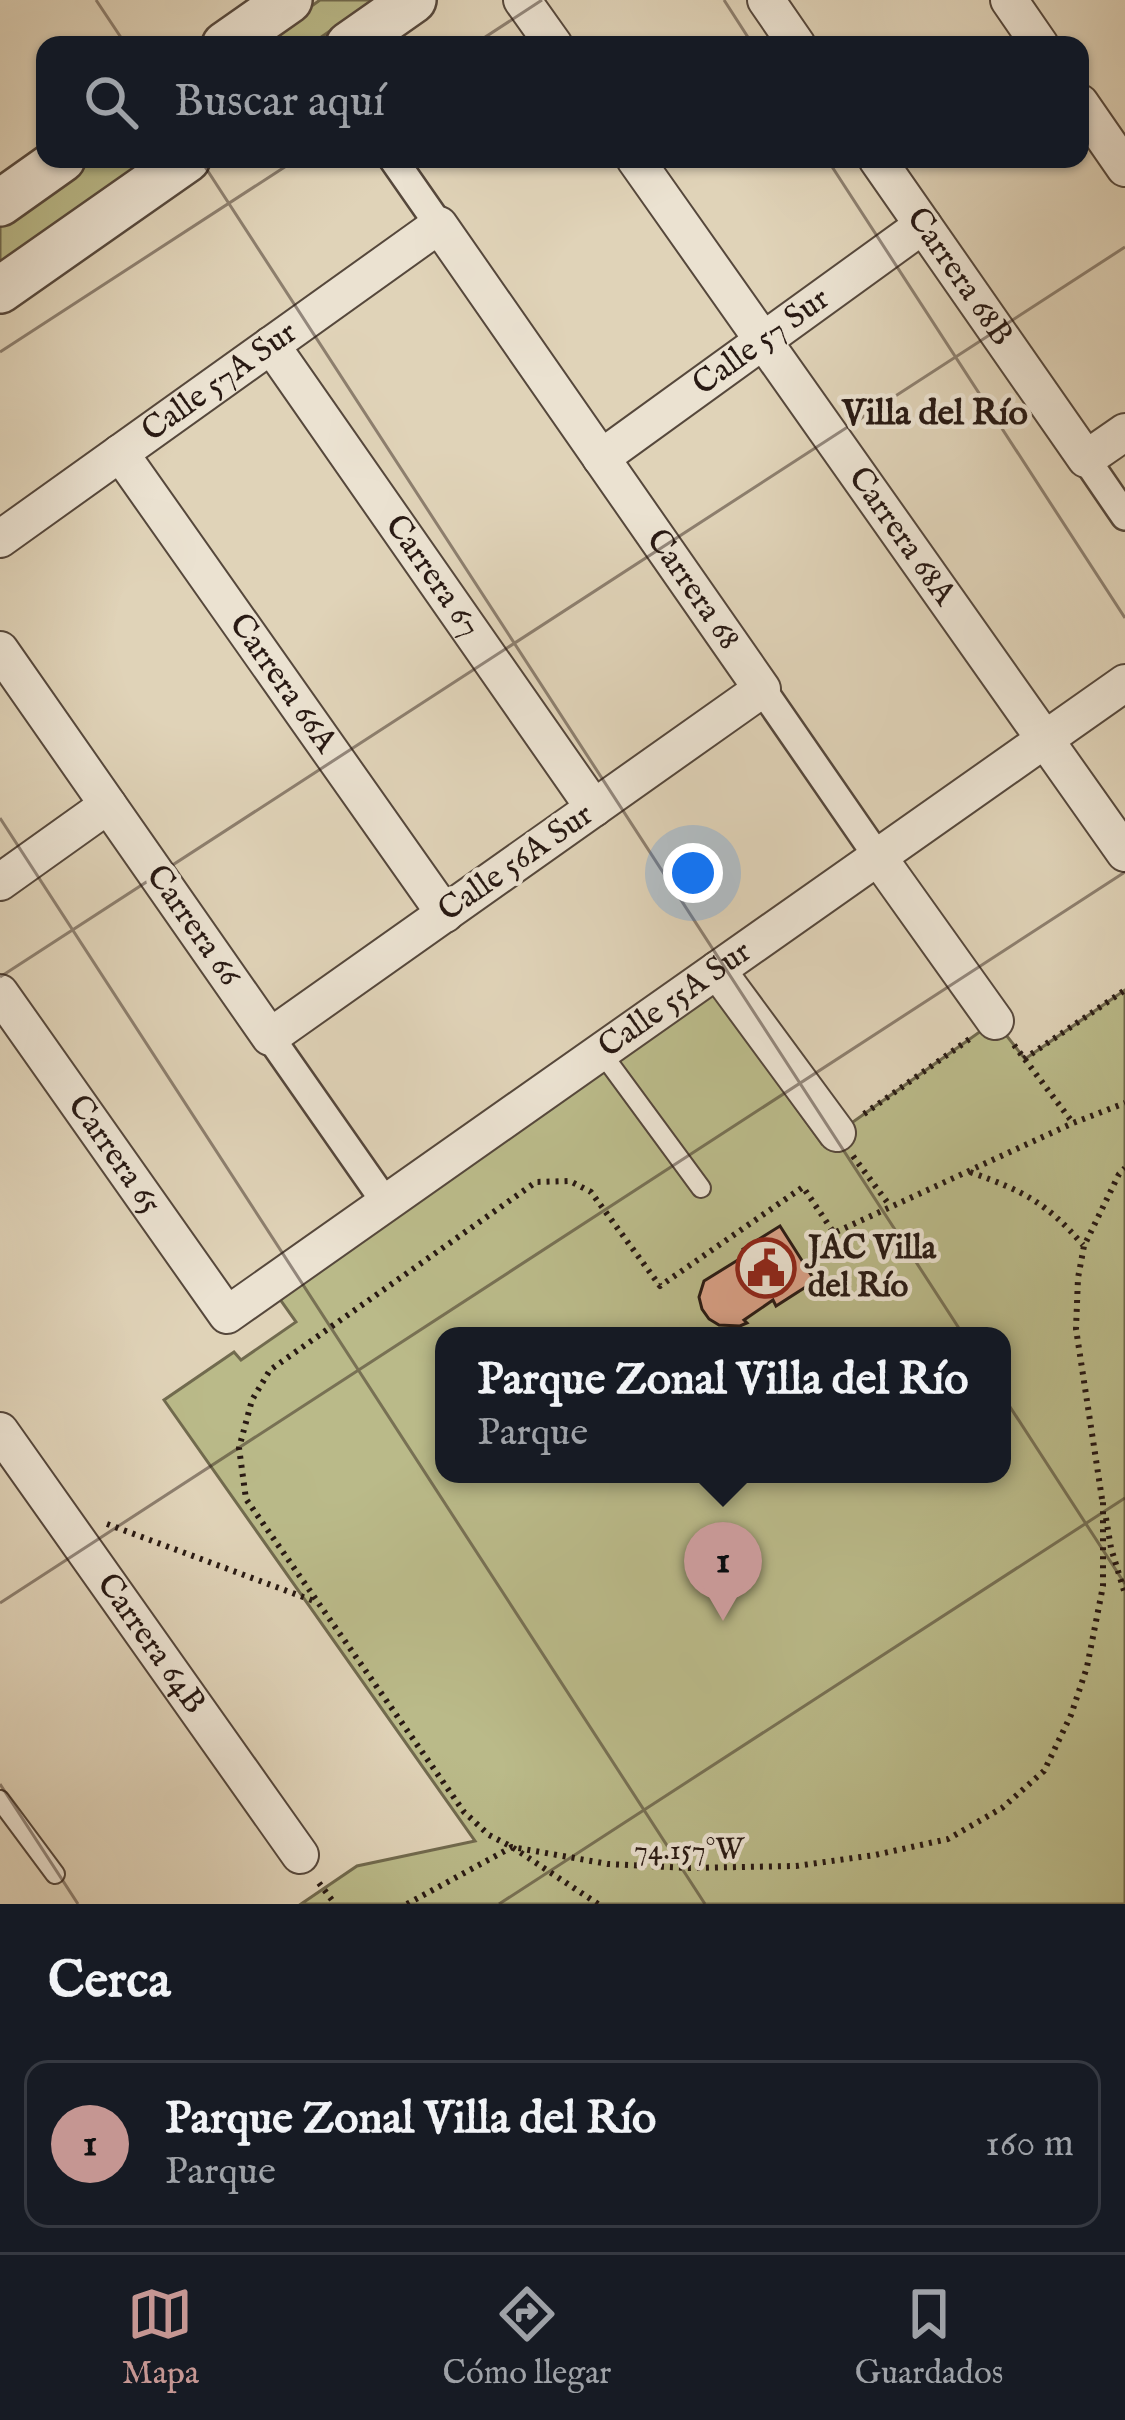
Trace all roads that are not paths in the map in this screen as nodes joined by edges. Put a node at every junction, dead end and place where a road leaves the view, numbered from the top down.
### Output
1 (413, 0) edge
2 (522, 0) edge
3 (766, 0) edge
4 (1009, 0) edge
5 (287, 1) edge
6 (238, 36) edge
7 (362, 36) edge
8 (548, 36) edge
9 (791, 36) edge
10 (1034, 36) edge
11 (1089, 116) edge
12 (1125, 167) edge
13 (49, 168) edge
14 (174, 168) edge
15 (399, 168) edge
16 (641, 168) edge
17 (883, 168) edge
18 (0, 202) edge
19 (439, 225) junction
20 (923, 225) junction
21 (0, 290) edge
22 (763, 340) junction
23 (271, 345) junction
24 (1125, 432) edge
25 (120, 453) junction
26 (601, 458) junction
27 (1086, 459) junction
28 (1125, 516) edge
29 (0, 539) edge
30 (0, 650) edge
31 (1125, 682) edge
32 (762, 689) junction
33 (1045, 740) junction
34 (108, 805) junction
35 (594, 808) junction
36 (1125, 853) edge
37 (878, 857) junction
38 (0, 882) edge
39 (445, 914) junction
40 (717, 970) junction
41 (0, 993) edge
42 (995, 1021) road end
43 (270, 1037) junction
44 (601, 1052) junction
45 (837, 1133) road end
46 (701, 1188) dead end
47 (386, 1203) junction
48 (227, 1315) joint
49 (0, 1431) edge
50 (0, 1800) edge
51 (300, 1856) dead end
52 (55, 1874) dead end

1 - 7 street
2 - 8 street
3 - 9 street
4 - 10 street
5 - 6 street
11 - 12 street
13 - 18 street
14 - 21 street
15 - 19 street, Carrera 68
16 - 22 street, Carrera 68A
17 - 20 street, Carrera 68B
19 - 23 street, Calle 57A Sur
19 - 26 street, Carrera 68
20 - 22 street, Calle 57 Sur
20 - 27 street, Carrera 68B
22 - 26 street, Calle 57 Sur
22 - 33 street, Carrera 68A
23 - 25 street, Calle 57A Sur
23 - 35 street, Carrera 67
24 - 27 street
25 - 29 street, Calle 57A Sur
25 - 39 street, Carrera 66A
26 - 32 street, Carrera 68
27 - 28 street, Carrera 68B
30 - 34 street, Carrera 66
31 - 33 street, Calle 55A Sur
32 - 35 street, Calle 56A Sur
32 - 37 street, Carrera 68
33 - 36 street, Carrera 68A
33 - 37 street, Calle 55A Sur
34 - 38 street
34 - 43 street, Carrera 66
35 - 39 street, Calle 56A Sur
37 - 40 street, Calle 55A Sur
37 - 42 street, Carrera 68
39 - 43 street, Calle 56A Sur
40 - 44 street, Calle 55A Sur
40 - 45 street
41 - 48 street, Carrera 65
43 - 47 street, Carrera 66
44 - 46 lane
44 - 47 street, Calle 55A Sur
47 - 48 street, Calle 55A Sur
49 - 51 street, Carrera 64B
50 - 52 lane

